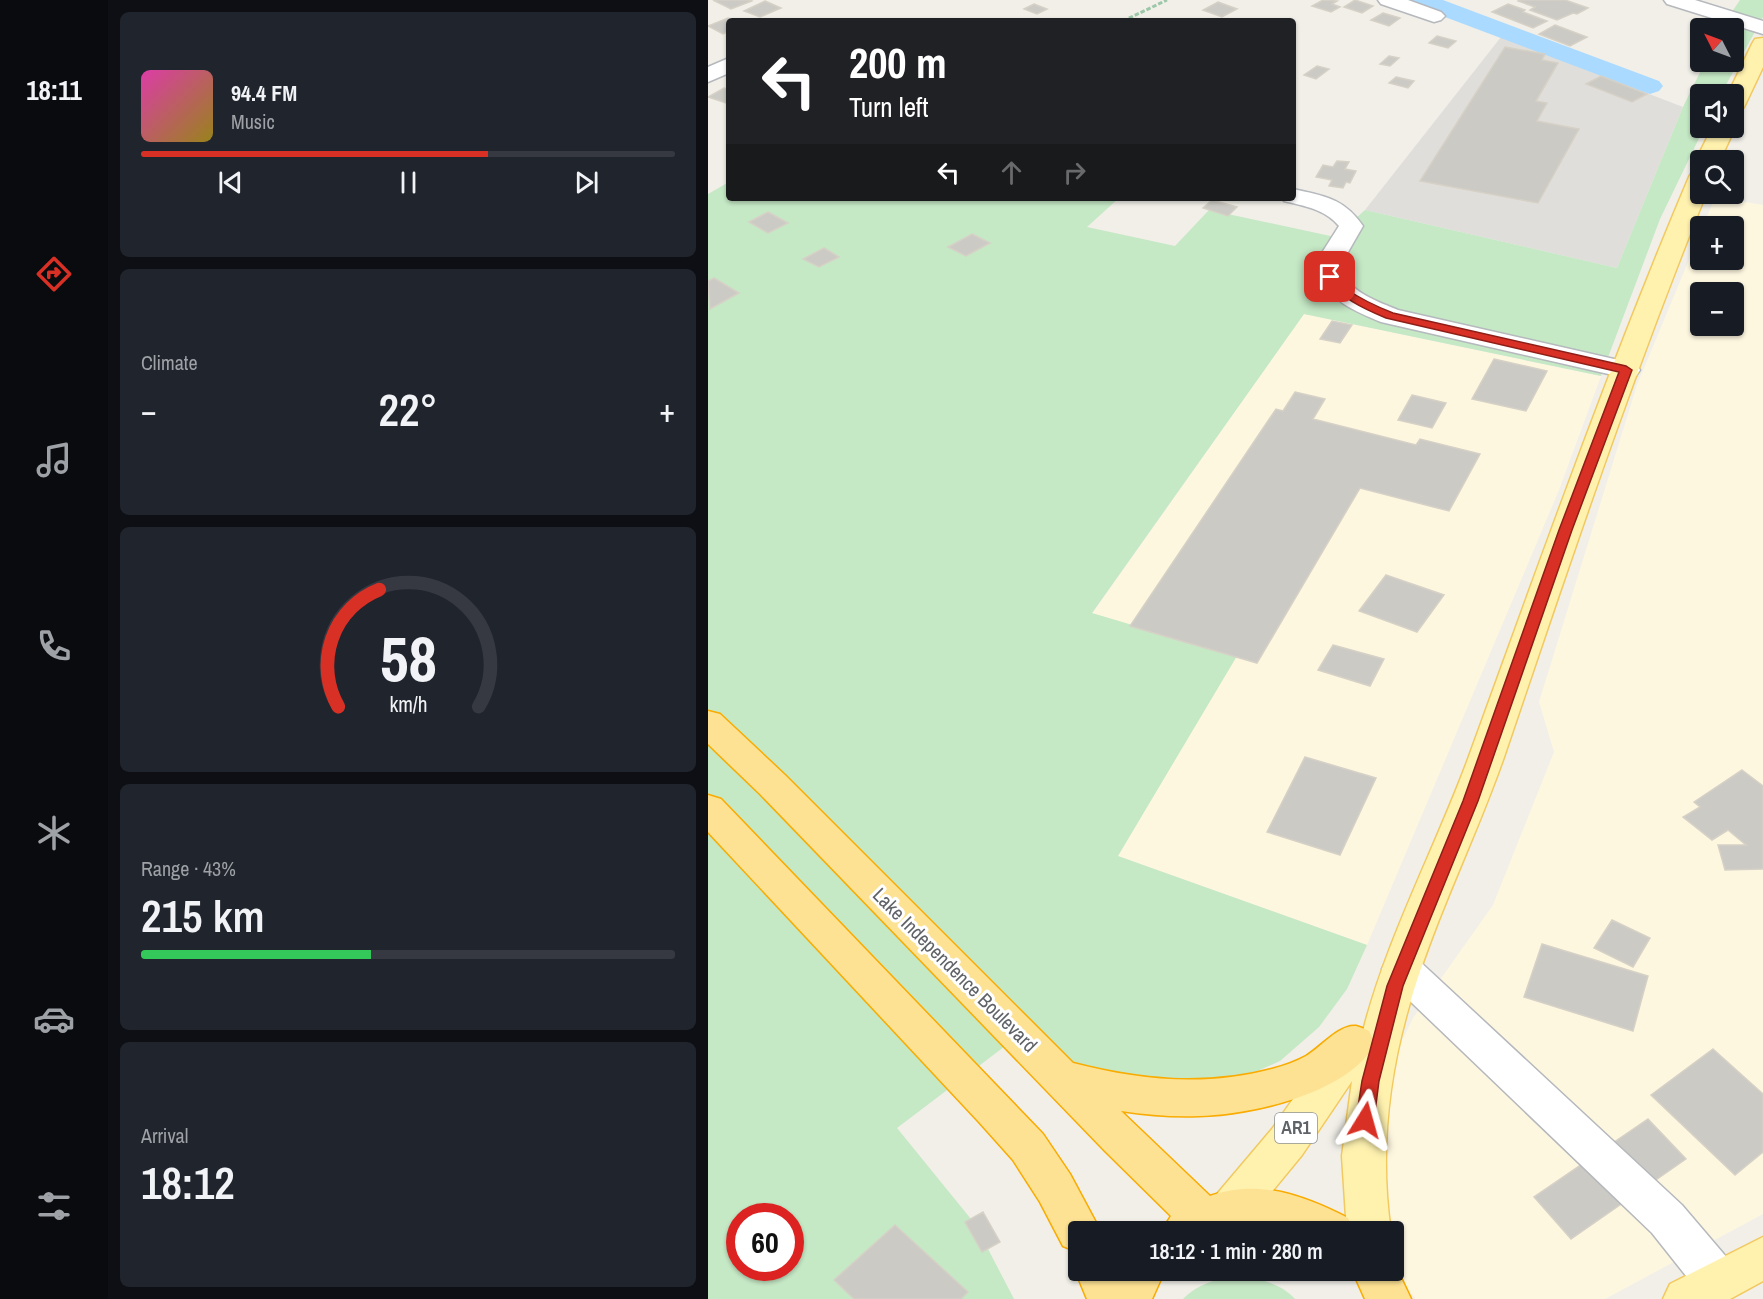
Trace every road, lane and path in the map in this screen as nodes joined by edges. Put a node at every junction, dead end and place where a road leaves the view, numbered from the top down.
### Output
1 (1167, 0) edge
2 (1388, 0) edge
3 (1674, 0) edge
4 (1434, 16) dead end
5 (1129, 18) edge
6 (1763, 28) edge
7 (1763, 44) edge
8 (726, 66) edge
9 (708, 75) edge
10 (1744, 84) edge
11 (1296, 197) edge
12 (1690, 203) edge
13 (1626, 370) junction
14 (708, 723) edge
15 (708, 809) edge
16 (1398, 977) junction
17 (1354, 1043) junction
18 (1062, 1078) junction
19 (1206, 1219) edge
20 (1073, 1221) edge
21 (1313, 1221) edge
22 (1367, 1221) edge
23 (1763, 1258) edge
24 (1101, 1281) edge
25 (1136, 1281) edge
26 (1702, 1290) edge
27 (1110, 1299) edge
28 (1129, 1299) edge

1 - 5 path
2 - 4 street
3 - 6 street
7 - 10 main road
8 - 9 street
11 - 13 street
12 - 13 main road
13 - 16 main road
14 - 18 highway, Lake Independence Boulevard
15 - 20 highway
16 - 17 main road
16 - 22 main road
16 - 26 street
17 - 18 highway
17 - 19 main road, AR1
18 - 19 highway, Lake Independence Boulevard
19 - 21 highway
23 - 26 main road
24 - 27 highway
25 - 28 highway

